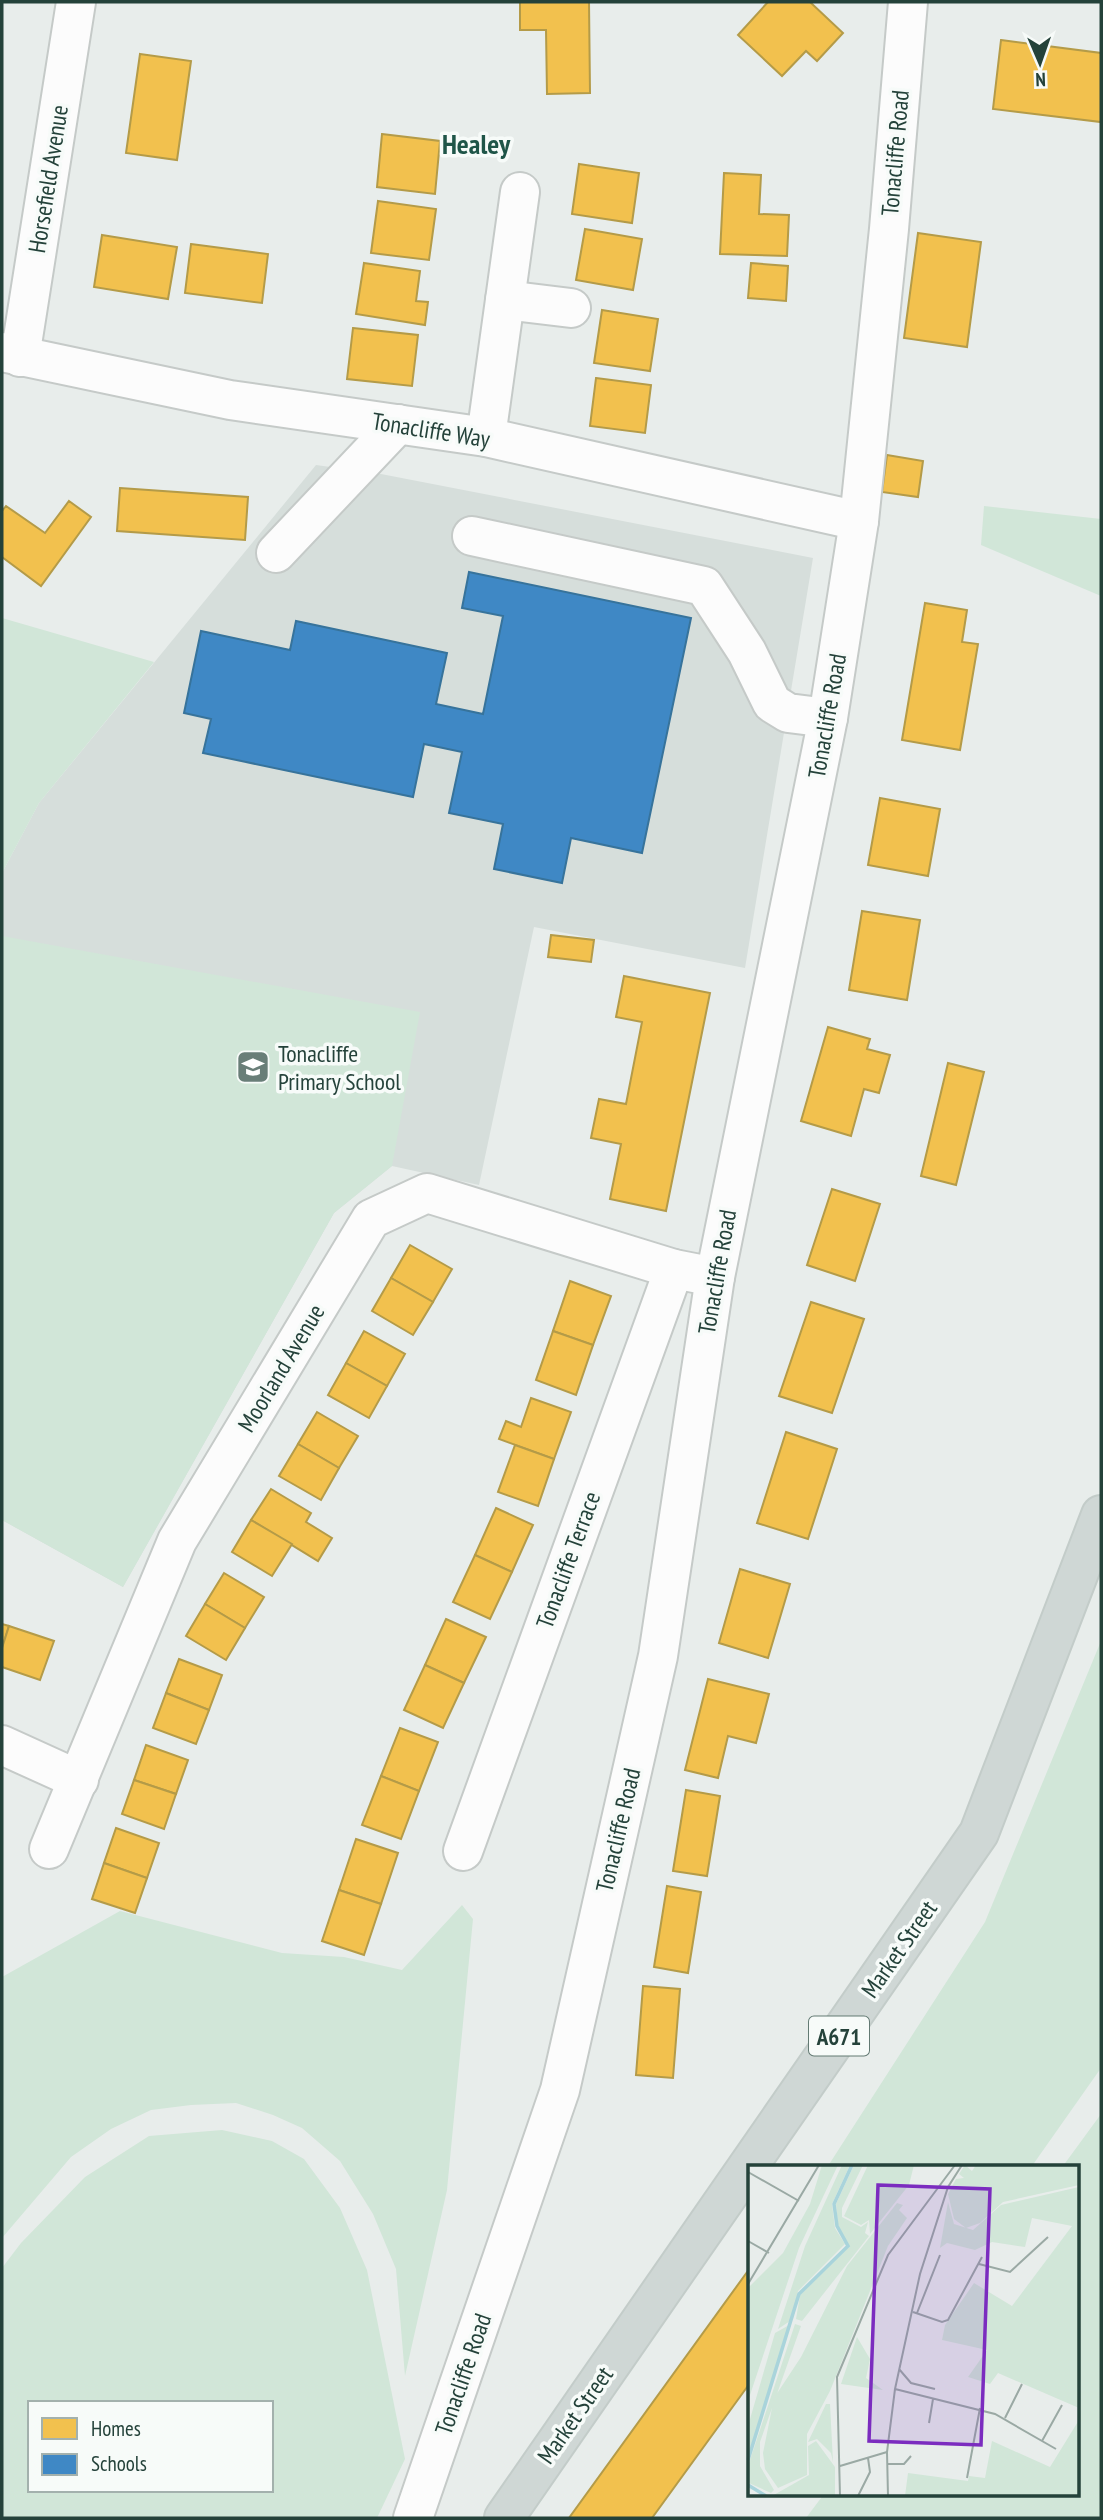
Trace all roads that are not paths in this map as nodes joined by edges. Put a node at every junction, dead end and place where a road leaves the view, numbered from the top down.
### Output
1 (76, 2) edge
2 (908, 2) edge
3 (520, 192) dead end
4 (505, 300) junction
5 (570, 308) dead end
6 (11, 354) edge
7 (398, 425) junction
8 (486, 437) junction
9 (859, 522) junction
10 (472, 536) dead end
11 (276, 553) dead end
12 (828, 718) junction
13 (674, 1269) junction
14 (715, 1278) junction
15 (1101, 1515) edge
16 (2, 1745) edge
17 (79, 1780) junction
18 (49, 1849) dead end
19 (463, 1851) dead end
20 (749, 2165) edge
21 (748, 2166) edge
22 (413, 2518) edge
23 (504, 2518) edge

1 - 6 street, Horsefield Avenue
2 - 9 street, Tonacliffe Road
3 - 4 street
4 - 5 street
4 - 8 street
6 - 7 street, Tonacliffe Way
7 - 8 street, Tonacliffe Way
7 - 11 street
8 - 9 street, Tonacliffe Way
9 - 12 street, Tonacliffe Road
10 - 12 street
12 - 14 street, Tonacliffe Road
13 - 14 street, Moorland Avenue
13 - 17 street, Moorland Avenue
13 - 19 street, Tonacliffe Terrace
14 - 22 street, Tonacliffe Road
15 - 20 main road, Market Street / A671
16 - 17 street
17 - 18 street, Moorland Avenue
21 - 23 main road, Market Street / A671

